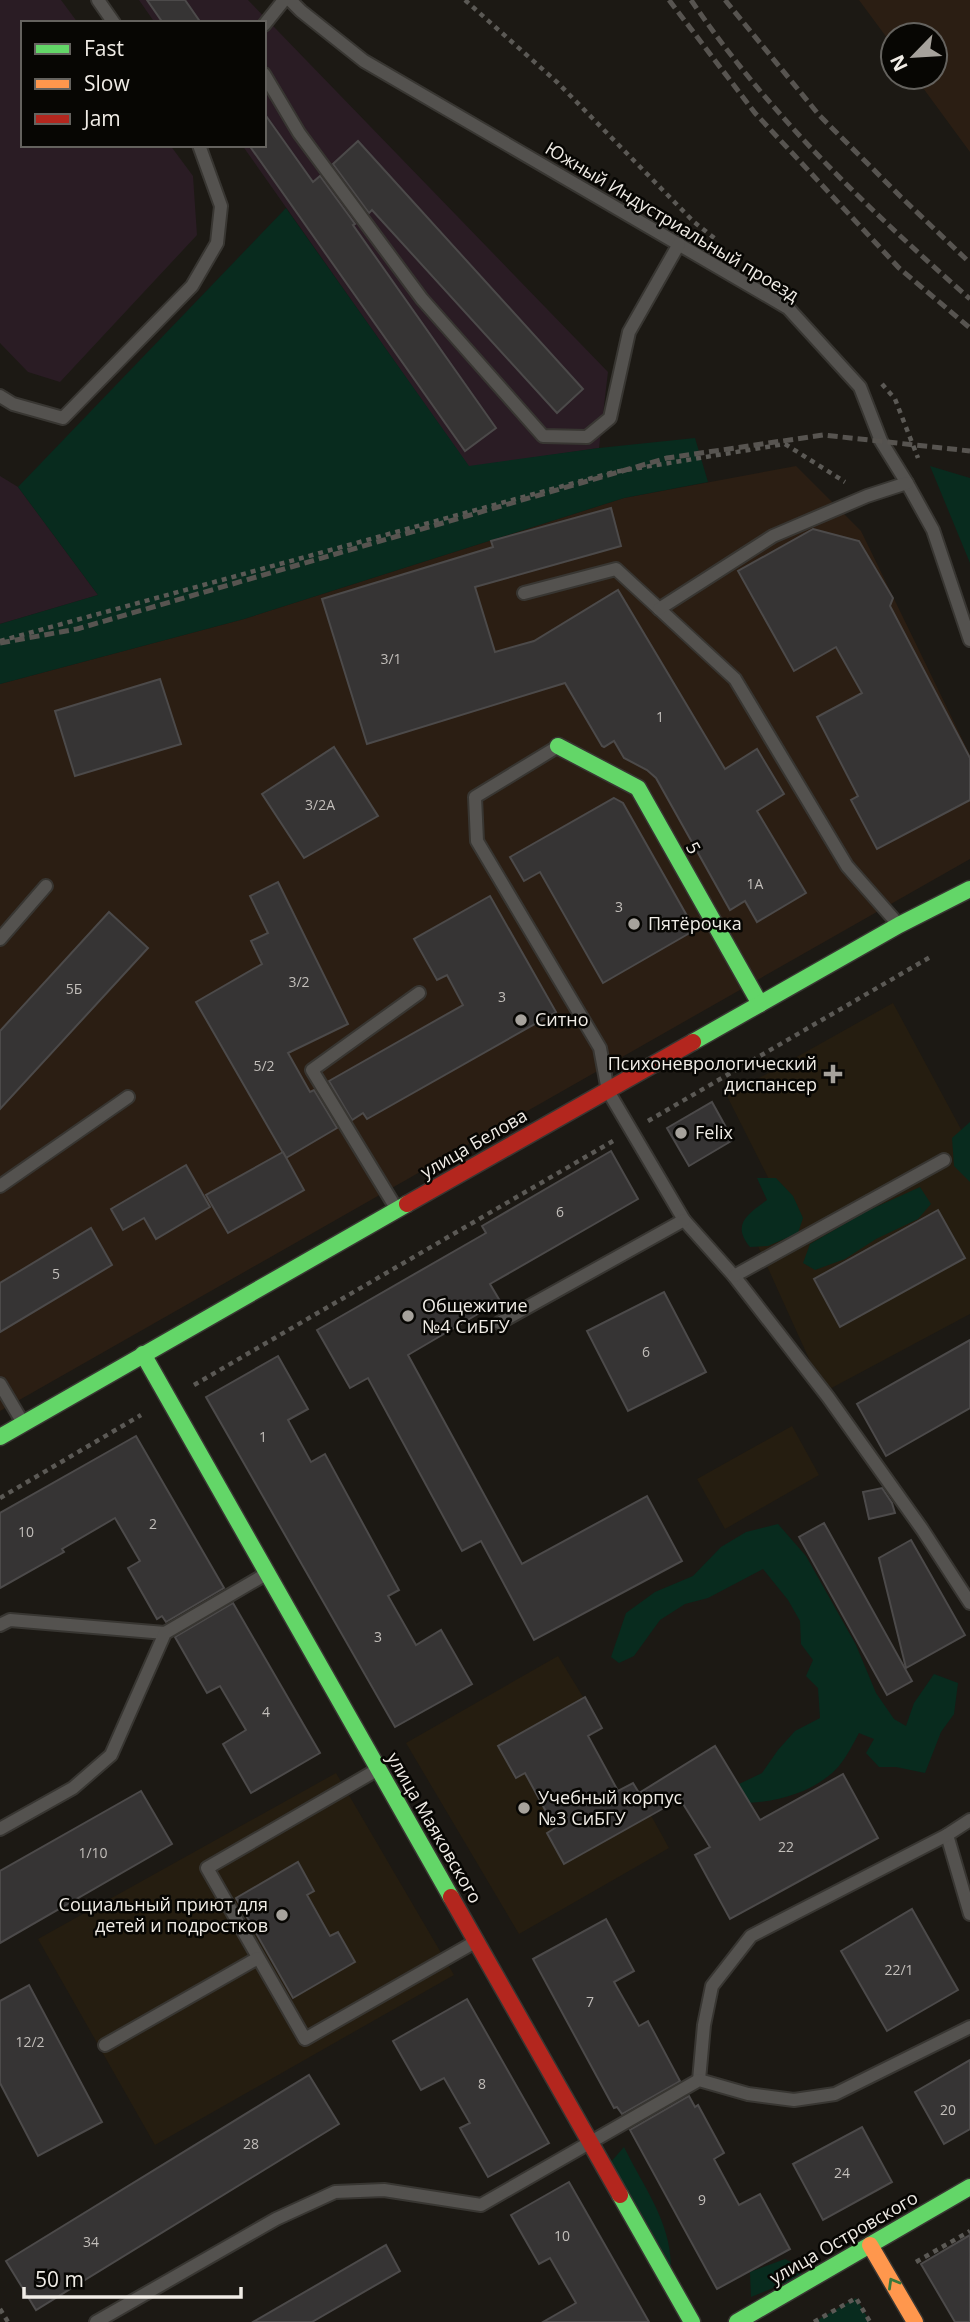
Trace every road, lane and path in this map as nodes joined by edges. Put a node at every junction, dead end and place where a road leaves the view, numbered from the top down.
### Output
1 (98, 0) edge
2 (284, 0) edge
3 (290, 0) edge
4 (113, 21) edge
5 (266, 22) edge
6 (266, 77) edge
7 (200, 147) edge
8 (679, 244) junction
9 (0, 396) edge
10 (907, 483) junction
11 (867, 496) junction
12 (524, 593) dead end
13 (659, 609) junction
14 (970, 640) edge
15 (0, 641) edge
16 (558, 746) joint
17 (46, 886) dead end
18 (970, 889) edge
19 (900, 925) junction
20 (0, 939) edge
21 (932, 956) dead end
22 (419, 993) dead end
23 (760, 1004) junction
24 (608, 1091) junction
25 (128, 1097) dead end
26 (632, 1131) junction
27 (944, 1160) dead end
28 (0, 1186) edge
29 (397, 1210) junction
30 (684, 1220) junction
31 (734, 1276) junction
32 (499, 1322) dead end
33 (143, 1354) junction
34 (0, 1384) edge
35 (169, 1399) junction
36 (23, 1424) junction
37 (0, 1437) edge
38 (0, 1498) edge
39 (267, 1573) junction
40 (970, 1602) edge
41 (0, 1625) edge
42 (165, 1633) junction
43 (379, 1769) junction
44 (970, 1819) edge
45 (0, 1829) edge
46 (947, 1835) junction
47 (970, 1914) edge
48 (476, 1941) junction
49 (258, 1958) junction
50 (970, 2027) edge
51 (105, 2045) dead end
52 (699, 2080) junction
53 (590, 2142) junction
54 (970, 2187) edge
55 (870, 2245) junction
56 (0, 2309) edge
57 (8, 2322) edge
58 (96, 2322) edge
59 (692, 2322) edge
60 (737, 2322) edge
61 (814, 2322) edge
62 (870, 2322) edge
63 (915, 2322) edge

1 - 4 lane
2 - 5 lane
3 - 8 lane, Южный Индустриальный проезд
6 - 8 lane
7 - 9 lane
8 - 10 lane, Южный Индустриальный проезд
10 - 11 lane
10 - 14 lane, Южный Индустриальный проезд
11 - 13 lane
11 - 15 path
12 - 13 lane
13 - 19 lane
16 - 23 street, 5
16 - 24 lane
17 - 20 lane
18 - 19 street, улица Белова
19 - 23 street, улица Белова
21 - 26 path
22 - 29 lane
23 - 24 street, улица Белова
24 - 26 lane
24 - 29 street, улица Белова
25 - 28 lane
26 - 30 lane
26 - 35 path
27 - 31 lane
29 - 33 street, улица Белова
30 - 31 lane
30 - 32 lane
31 - 40 lane
33 - 35 street, улица Маяковского
33 - 36 street, улица Белова
34 - 36 lane
35 - 38 path
35 - 39 street, улица Маяковского
36 - 37 street, улица Белова
39 - 42 lane
39 - 43 street, улица Маяковского
41 - 42 lane
42 - 45 lane
43 - 48 street, улица Маяковского
43 - 49 lane
44 - 46 lane
46 - 47 lane
46 - 52 lane
48 - 49 lane
48 - 53 street, улица Маяковского
49 - 51 lane
50 - 52 lane
52 - 53 lane
53 - 58 lane
53 - 59 street, улица Маяковского
54 - 55 street, улица Островского
55 - 60 street, улица Островского
63 -> 55 street
56 - 57 path
61 - 62 path

